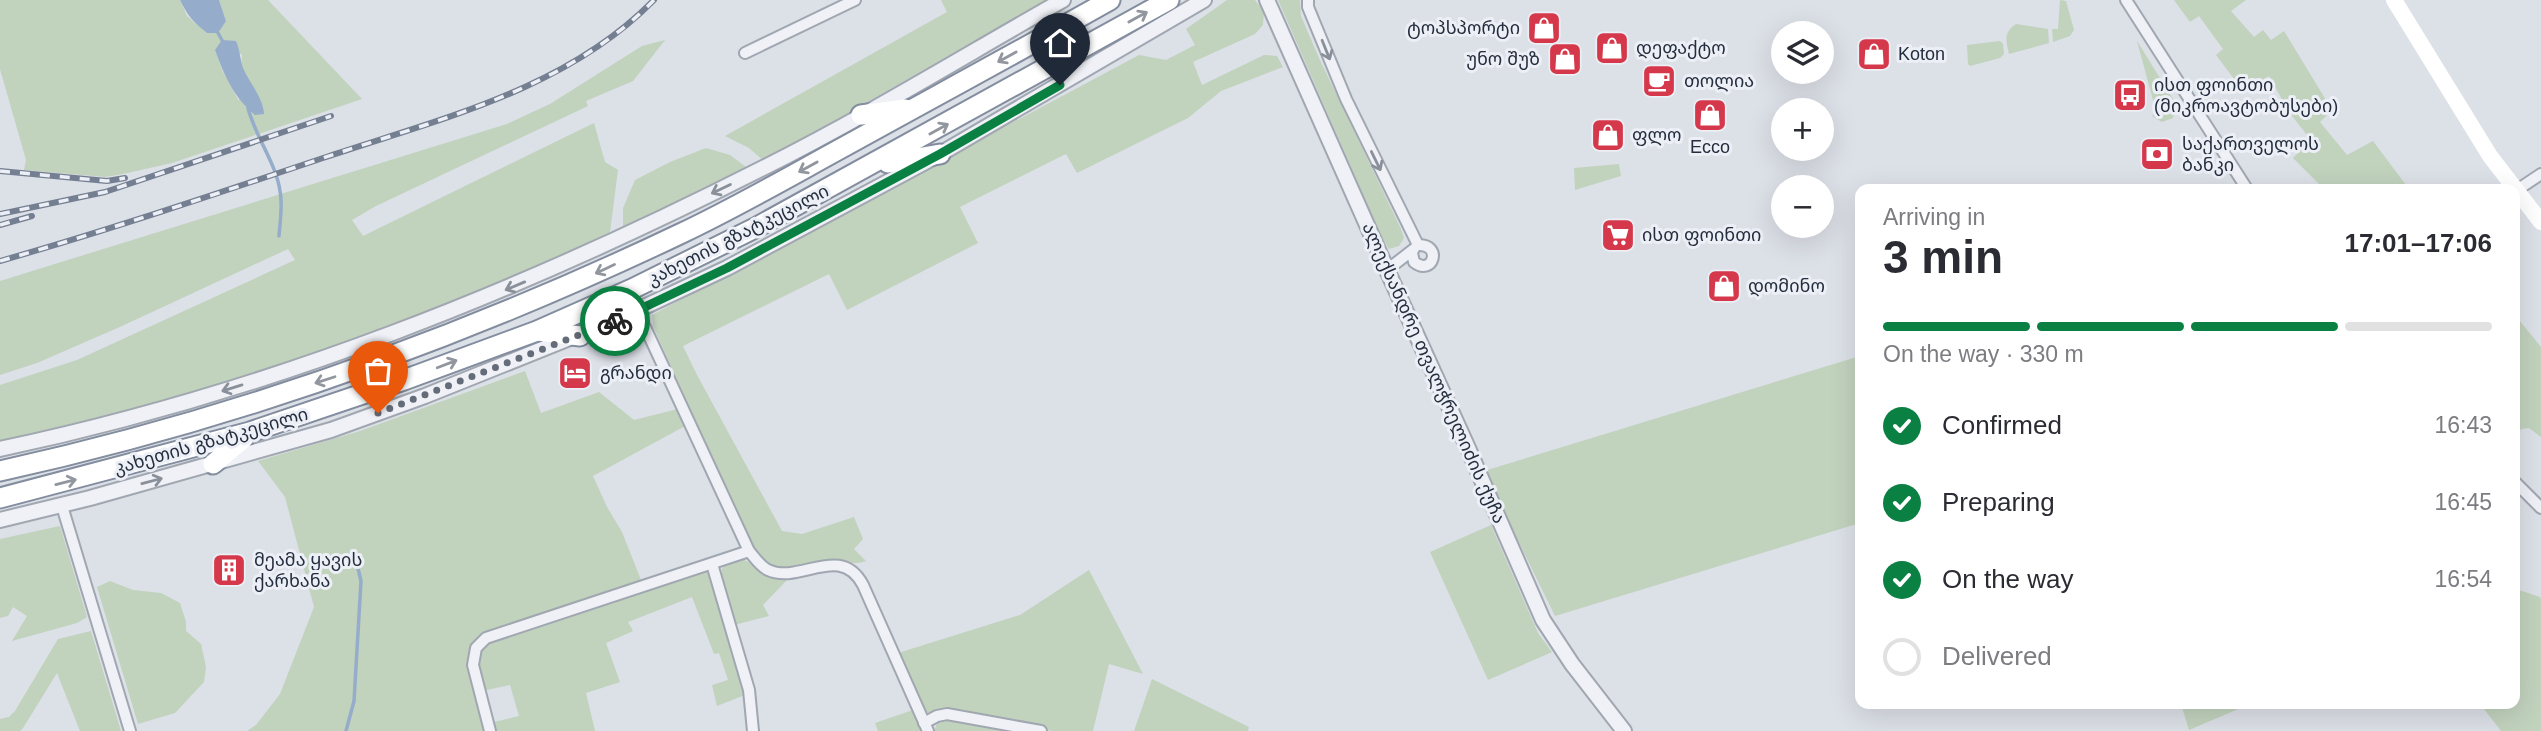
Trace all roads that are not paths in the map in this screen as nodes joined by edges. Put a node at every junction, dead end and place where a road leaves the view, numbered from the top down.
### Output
1 (855, 0) edge
2 (1063, 0) edge
3 (1110, 0) edge
4 (1169, 0) edge
5 (1204, 0) edge
6 (1308, 0) edge
7 (2126, 0) edge
8 (2394, 0) edge
9 (1267, 1) edge
10 (745, 53) dead end
11 (917, 107) junction
12 (861, 115) junction
13 (940, 154) junction
14 (873, 165) junction
15 (2541, 174) edge
16 (2244, 184) edge
17 (2512, 184) edge
18 (2520, 188) edge
19 (2520, 194) edge
20 (2541, 222) edge
21 (1415, 249) junction
22 (1417, 265) junction
23 (1387, 270) junction
24 (648, 306) junction
25 (627, 315) junction
26 (645, 327) junction
27 (537, 331) junction
28 (580, 335) junction
29 (250, 432) junction
30 (0, 449) edge
31 (213, 464) junction
32 (0, 471) edge
33 (2520, 487) edge
34 (0, 498) edge
35 (62, 506) junction
36 (2541, 508) edge
37 (0, 520) edge
38 (749, 551) junction
39 (712, 564) junction
40 (926, 727) edge
41 (130, 731) edge
42 (490, 731) edge
43 (753, 731) edge
44 (1041, 731) edge
45 (1623, 731) edge

1 - 10 street
2 - 12 street
3 -> 11 highway, კახეთის გზატკეცილი
14 -> 4 highway, კახეთის გზატკეცილი
5 - 13 street, კახეთის გზატკეცილი
6 -> 21 street
7 - 16 street
8 - 17 main road
9 - 23 street, ალექსანდრე თვალჭრელიძის ქუჩა
11 - 12 highway
11 -> 32 highway, კახეთის გზატკეცილი
12 -> 30 street
13 - 14 highway
13 - 24 street, კახეთის გზატკეცილი
14 - 27 highway, კახეთის გზატკეცილი
15 - 18 street
19 - 20 main road
21 - 22 street
21 - 22 street
21 - 23 street
22 - 23 street
23 - 45 street, ალექსანდრე თვალჭრელიძის ქუჩა
24 - 25 street, კახეთის გზატკეცილი
24 - 26 street
25 - 26 street
25 - 28 street, კახეთის გზატკეცილი
26 - 38 street
27 - 28 highway
29 -> 27 highway, კახეთის გზატკეცილი
28 - 31 street, კახეთის გზატკეცილი
29 - 31 highway
34 -> 29 highway, კახეთის გზატკეცილი
35 -> 31 street, კახეთის გზატკეცილი
33 - 36 street
35 - 37 street, კახეთის გზატკეცილი
35 - 41 street
38 - 39 street
38 - 40 street
39 - 42 street
39 - 43 street
40 - 44 street

